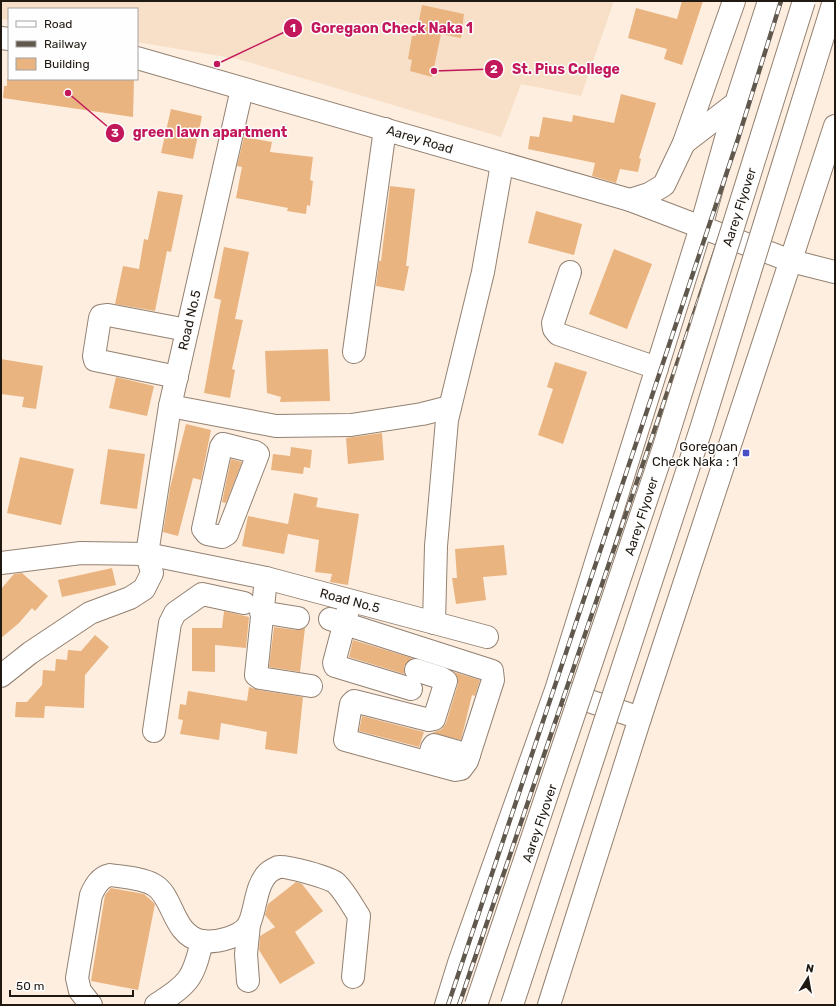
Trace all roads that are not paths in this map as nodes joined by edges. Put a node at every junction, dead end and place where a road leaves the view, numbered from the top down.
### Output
1 (734, 1) edge
2 (769, 1) edge
3 (804, 1) edge
4 (834, 1) edge
5 (138, 58) edge
6 (242, 89) junction
7 (736, 103) junction
8 (835, 126) edge
9 (385, 128) junction
10 (684, 143) junction
11 (502, 164) junction
12 (630, 200) junction
13 (701, 227) junction
14 (791, 261) junction
15 (570, 272) dead end
16 (835, 272) edge
17 (181, 329) junction
18 (354, 352) dead end
19 (657, 368) junction
20 (171, 376) junction
21 (170, 406) junction
22 (450, 407) junction
23 (234, 419) junction
24 (228, 445) junction
25 (207, 534) junction
26 (147, 554) junction
27 (1, 563) edge
28 (204, 566) junction
29 (266, 578) junction
30 (202, 594) junction
31 (351, 599) junction
32 (253, 607) junction
33 (298, 618) dead end
34 (337, 621) junction
35 (432, 622) junction
36 (487, 636) dead end
37 (422, 648) junction
38 (1, 676) edge
39 (414, 680) junction
40 (311, 686) dead end
41 (556, 690) junction
42 (405, 713) junction
43 (640, 718) junction
44 (154, 731) dead end
45 (249, 924) junction
46 (202, 941) junction
47 (354, 977) dead end
48 (248, 981) dead end
49 (91, 1005) edge
50 (156, 1005) edge
51 (446, 1005) edge
52 (476, 1005) edge
53 (512, 1005) edge
54 (549, 1005) edge

1 - 10 main road
2 - 7 main road
3 - 52 main road, Aarey Flyover, bridge
4 - 53 main road, bridge
5 - 6 main road, Aarey Road
6 - 9 main road, Aarey Road
6 - 17 main road, Road No.5
7 - 10 main road
7 - 13 main road
8 - 14 main road
9 - 11 main road, Aarey Road
9 - 18 main road
10 - 12 main road
11 - 12 main road, Aarey Road
11 - 22 main road
12 - 13 main road, Aarey Road
13 - 14 main road, Aarey Road
13 - 19 main road
14 - 16 main road, Aarey Road
14 - 43 main road
15 - 19 main road
17 - 20 main road, Road No.5
17 - 20 main road
19 - 41 main road
20 - 21 main road, Road No.5
21 - 23 main road
21 - 26 main road, Road No.5
22 - 23 main road
22 - 35 main road
23 - 24 main road
24 - 25 main road
24 - 25 main road
25 - 28 main road
26 - 27 main road, Road No.5
26 - 28 main road, Road No.5
26 - 38 main road, Road No.5
28 - 29 main road, Road No.5
28 - 30 main road
29 - 31 main road, Road No.5
29 - 32 main road
30 - 32 main road
30 - 44 main road
31 - 34 main road
31 - 35 main road, Road No.5
32 - 33 main road
32 - 40 main road
34 - 37 main road
34 - 39 main road
35 - 36 main road, Road No.5
35 - 37 main road
37 - 39 main road
37 - 42 main road
39 - 42 main road
39 - 42 main road
41 - 43 main road
41 - 51 main road
43 - 54 main road
45 - 46 main road
45 - 47 main road
45 - 48 main road
46 - 49 main road
46 - 50 main road

